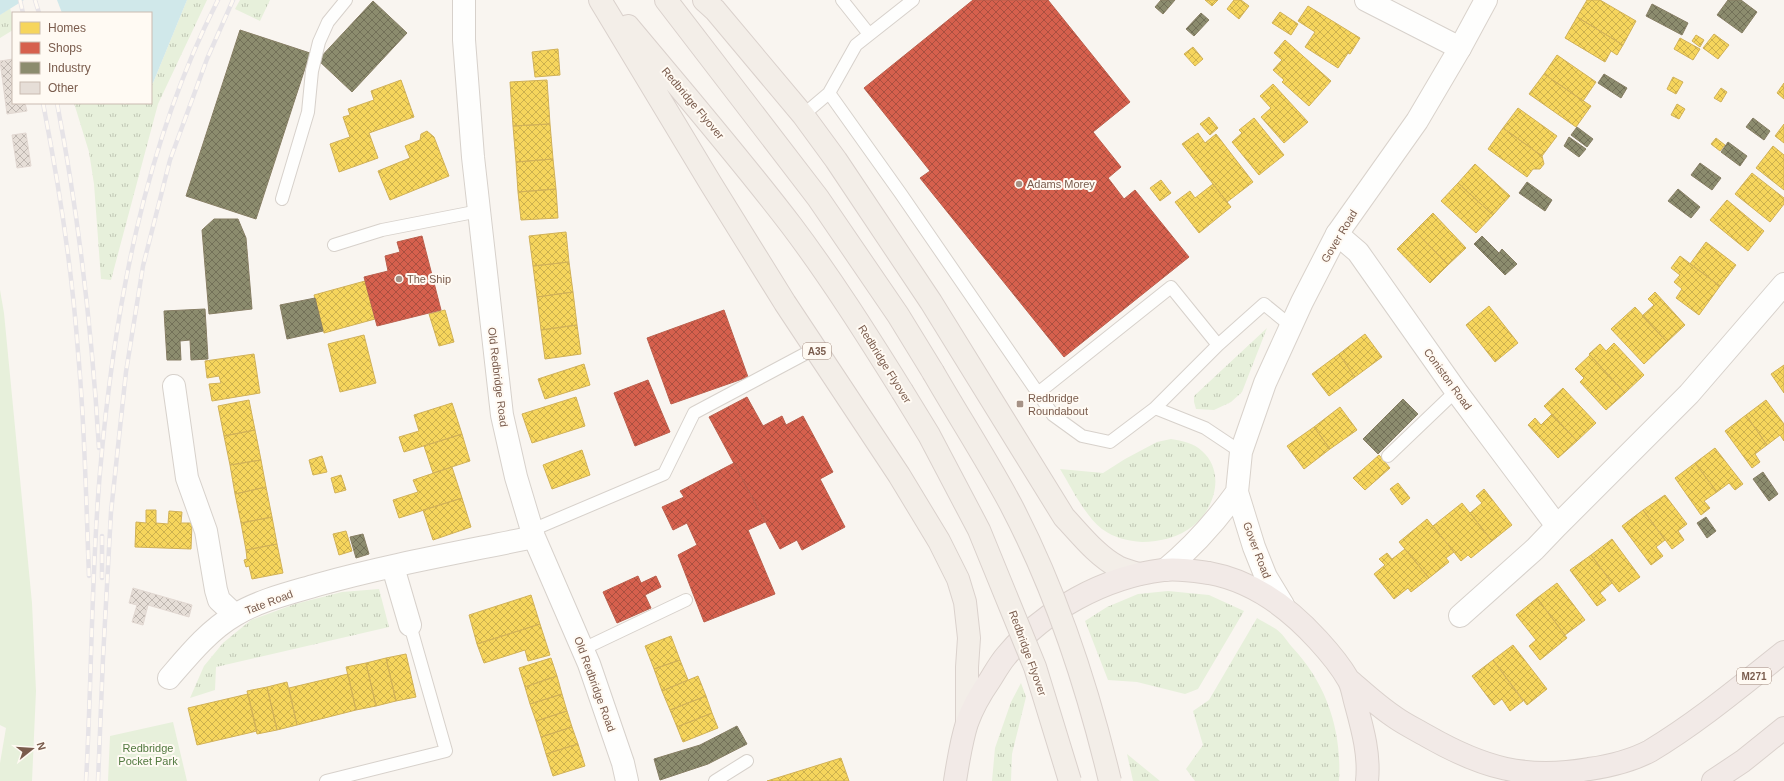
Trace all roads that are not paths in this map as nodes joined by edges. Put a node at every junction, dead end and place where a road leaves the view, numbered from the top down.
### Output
1 (346, 0) edge
2 (464, 0) edge
3 (600, 0) edge
4 (607, 0) edge
5 (666, 0) edge
6 (704, 0) edge
7 (842, 0) edge
8 (913, 0) edge
9 (1366, 0) edge
10 (1486, 0) edge
11 (869, 34) junction
12 (1460, 48) junction
13 (829, 93) junction
14 (803, 114) junction
15 (282, 198) dead end
16 (479, 211) junction
17 (1337, 234) junction
18 (334, 245) dead end
19 (1784, 284) edge
20 (1291, 326) junction
21 (1218, 345) junction
22 (816, 348) junction
23 (174, 386) dead end
24 (1456, 391) junction
25 (1038, 393) junction
26 (1154, 408) junction
27 (1241, 452) junction
28 (1388, 456) dead end
29 (1237, 492) junction
30 (1557, 526) junction
31 (533, 534) junction
32 (393, 567) junction
33 (1165, 570) junction
34 (1139, 574) junction
35 (686, 600) dead end
36 (1282, 605) junction
37 (235, 615) junction
38 (1460, 616) dead end
39 (410, 625) joint
40 (583, 649) junction
41 (1784, 652) edge
42 (169, 678) dead end
43 (1349, 680) junction
44 (967, 722) junction
45 (1784, 728) edge
46 (747, 761) dead end
47 (326, 781) edge
48 (627, 781) edge
49 (715, 781) edge
50 (955, 781) edge
51 (1070, 781) edge
52 (1110, 781) edge
53 (1367, 781) edge
54 (1713, 781) edge

1 - 15 lane
2 - 16 street, Old Redbridge Road
3 - 22 main road, A35
4 - 51 main road, Redbridge Flyover, bridge
5 - 52 main road, bridge
6 - 14 main road
7 - 11 lane
8 - 11 lane
9 - 12 street
10 - 12 street, Gover Road
11 - 13 lane
12 - 17 street, Gover Road
13 - 14 lane
13 - 25 lane
14 - 34 main road
16 - 18 lane
16 - 31 street, Old Redbridge Road
17 - 20 street, Gover Road
17 - 24 street, Coniston Road
19 - 30 street
20 - 21 lane
20 - 27 street, Gover Road
21 - 25 lane
21 - 26 lane
22 - 31 lane
22 - 44 main road, A35
23 - 37 street
24 - 28 lane
24 - 30 street, Coniston Road
25 - 26 lane
26 - 27 lane
27 - 29 street, Gover Road
29 - 33 street
29 - 36 street, Gover Road
30 - 38 street
31 - 32 street, Tate Road
31 - 40 street, Old Redbridge Road
32 - 37 street, Tate Road
32 - 39 street
33 - 34 highway
33 - 36 highway
34 - 44 highway
35 - 40 lane
36 - 43 highway
37 - 42 street, Tate Road
39 - 47 lane
40 - 48 street, Old Redbridge Road
41 - 43 highway, M271
43 - 53 highway
44 - 50 highway
45 - 54 highway
46 - 49 lane

